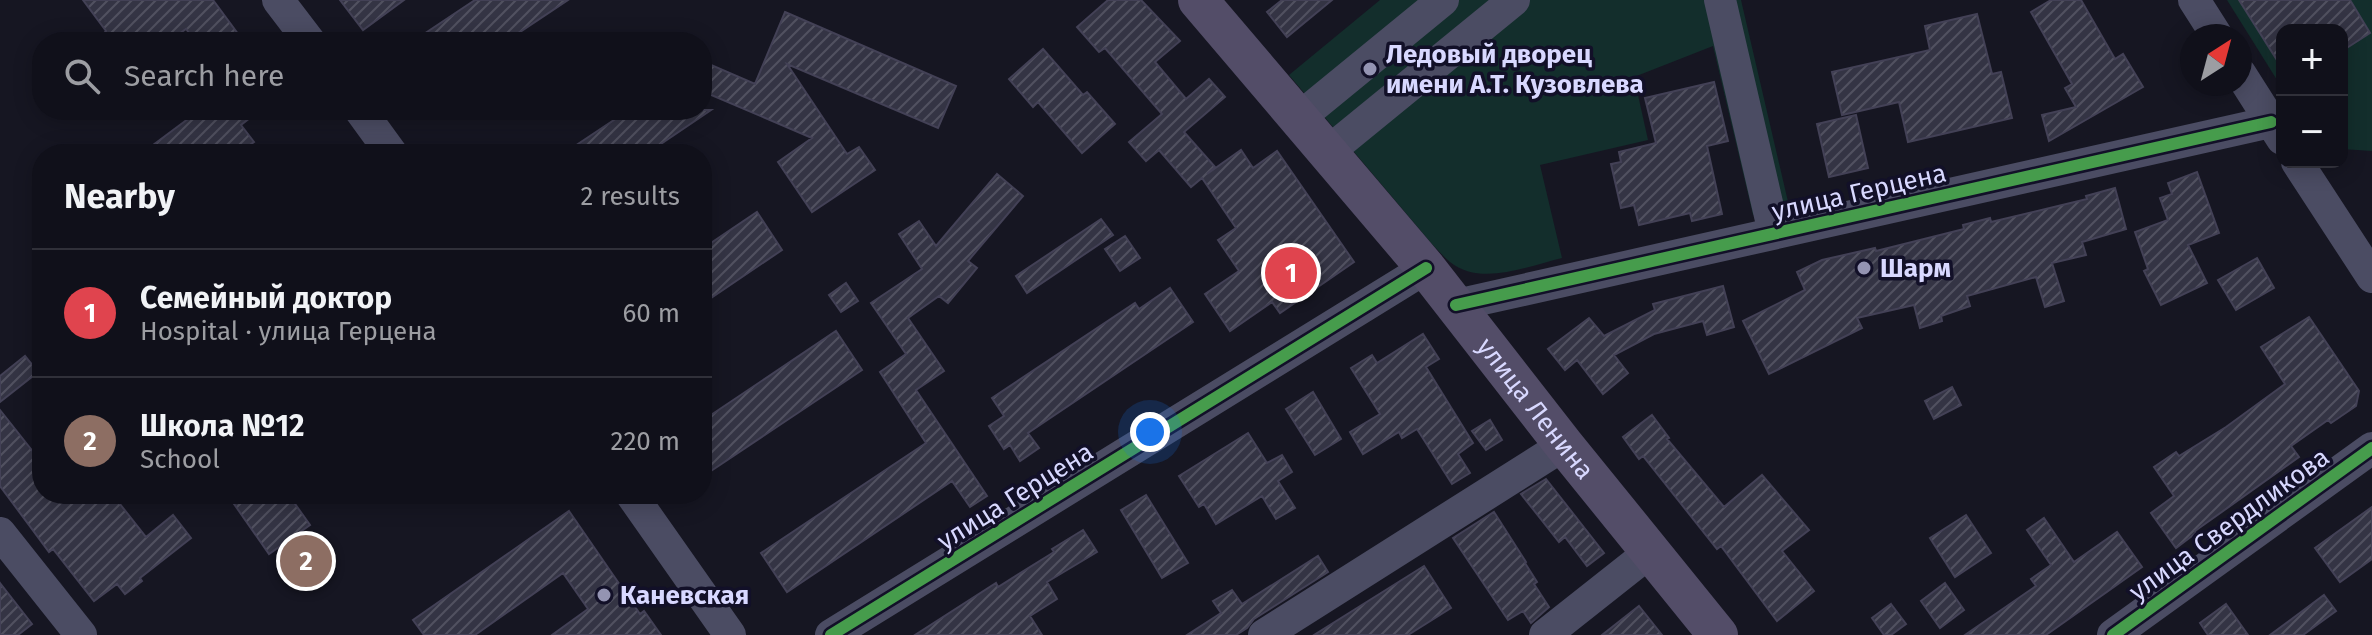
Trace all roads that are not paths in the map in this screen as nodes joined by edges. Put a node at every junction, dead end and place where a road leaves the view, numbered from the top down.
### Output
1 (278, 0) edge
2 (1198, 0) edge
3 (1443, 0) edge
4 (1514, 0) edge
5 (1720, 0) edge
6 (2194, 0) edge
7 (2209, 24) edge
8 (302, 32) edge
9 (2252, 92) edge
10 (1299, 118) junction
11 (367, 120) edge
12 (2276, 129) edge
13 (2276, 131) edge
14 (385, 144) edge
15 (1328, 152) junction
16 (2301, 168) edge
17 (1774, 233) junction
18 (1426, 268) junction
19 (2372, 277) edge
20 (1456, 305) junction
21 (1564, 445) junction
22 (2372, 448) edge
23 (638, 504) edge
24 (0, 533) edge
25 (1650, 552) junction
26 (81, 635) edge
27 (730, 635) edge
28 (831, 635) edge
29 (1264, 635) edge
30 (1545, 635) edge
31 (1718, 635) edge
32 (2113, 635) edge

1 - 8 street
2 - 10 main road, улица Ленина
3 - 10 street
4 - 15 street
5 - 17 street
6 - 7 street
9 - 12 street
10 - 15 main road, улица Ленина
11 - 14 street
13 - 17 street, улица Герцена
15 - 18 main road, улица Ленина
16 - 19 street
17 - 20 street, улица Герцена
18 - 20 main road, улица Ленина
18 - 28 street, улица Герцена
20 - 21 main road, улица Ленина
21 - 25 main road, улица Ленина
21 - 29 street
22 - 32 street, улица Свердликова
23 - 27 street
24 - 26 street
25 - 30 street
25 - 31 main road, улица Ленина

